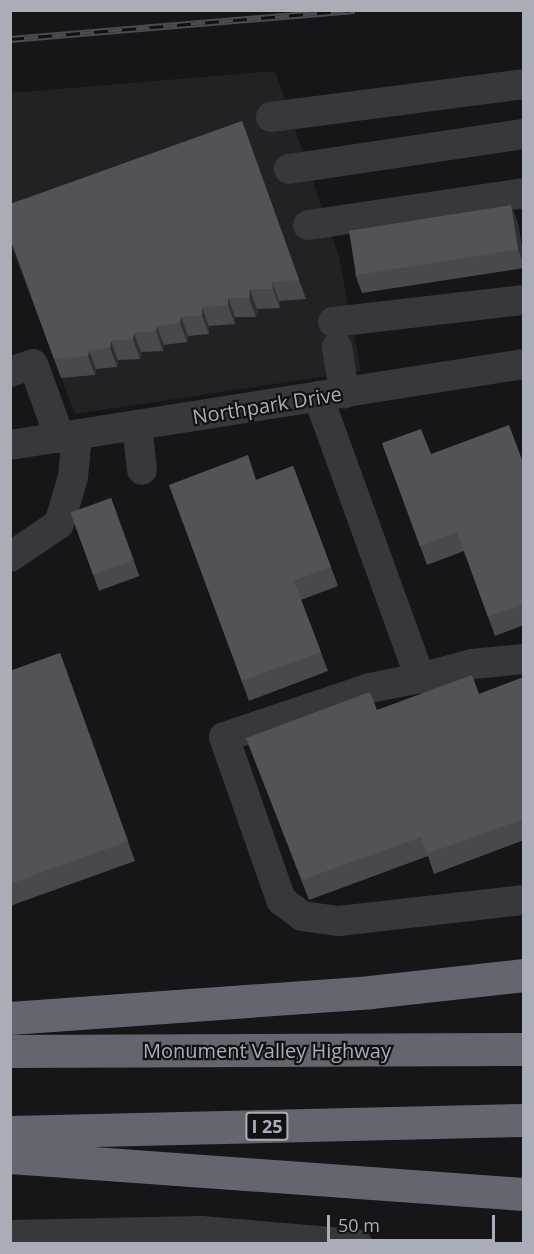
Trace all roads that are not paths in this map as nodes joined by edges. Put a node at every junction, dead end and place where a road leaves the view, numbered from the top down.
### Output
1 (523, 86) edge
2 (271, 117) dead end
3 (524, 134) edge
4 (289, 169) dead end
5 (524, 193) edge
6 (308, 225) dead end
7 (524, 300) edge
8 (524, 364) edge
9 (22, 368) edge
10 (331, 394) junction
11 (137, 425) junction
12 (68, 436) junction
13 (10, 445) edge
14 (142, 470) dead end
15 (10, 557) edge
16 (524, 659) edge
17 (420, 678) junction
18 (524, 900) edge
19 (524, 975) edge
20 (10, 1018) edge
21 (524, 1049) edge
22 (10, 1051) edge
23 (524, 1120) edge
24 (10, 1132) edge
25 (10, 1157) edge
26 (524, 1194) edge
27 (10, 1235) edge
28 (280, 1240) edge
29 (340, 1242) edge

1 - 2 street
3 - 4 street
5 - 6 street
7 - 10 street
8 - 10 street, Northpark Drive
9 - 12 street
10 - 11 street, Northpark Drive
10 - 17 street
11 - 12 street, Northpark Drive
11 - 14 street
12 - 13 street, Northpark Drive
12 - 15 street
16 - 17 street
17 - 18 street
19 - 20 highway
21 - 22 highway, Monument Valley Highway
23 - 24 highway, I 25
25 - 26 highway
27 - 28 street
28 - 29 street

